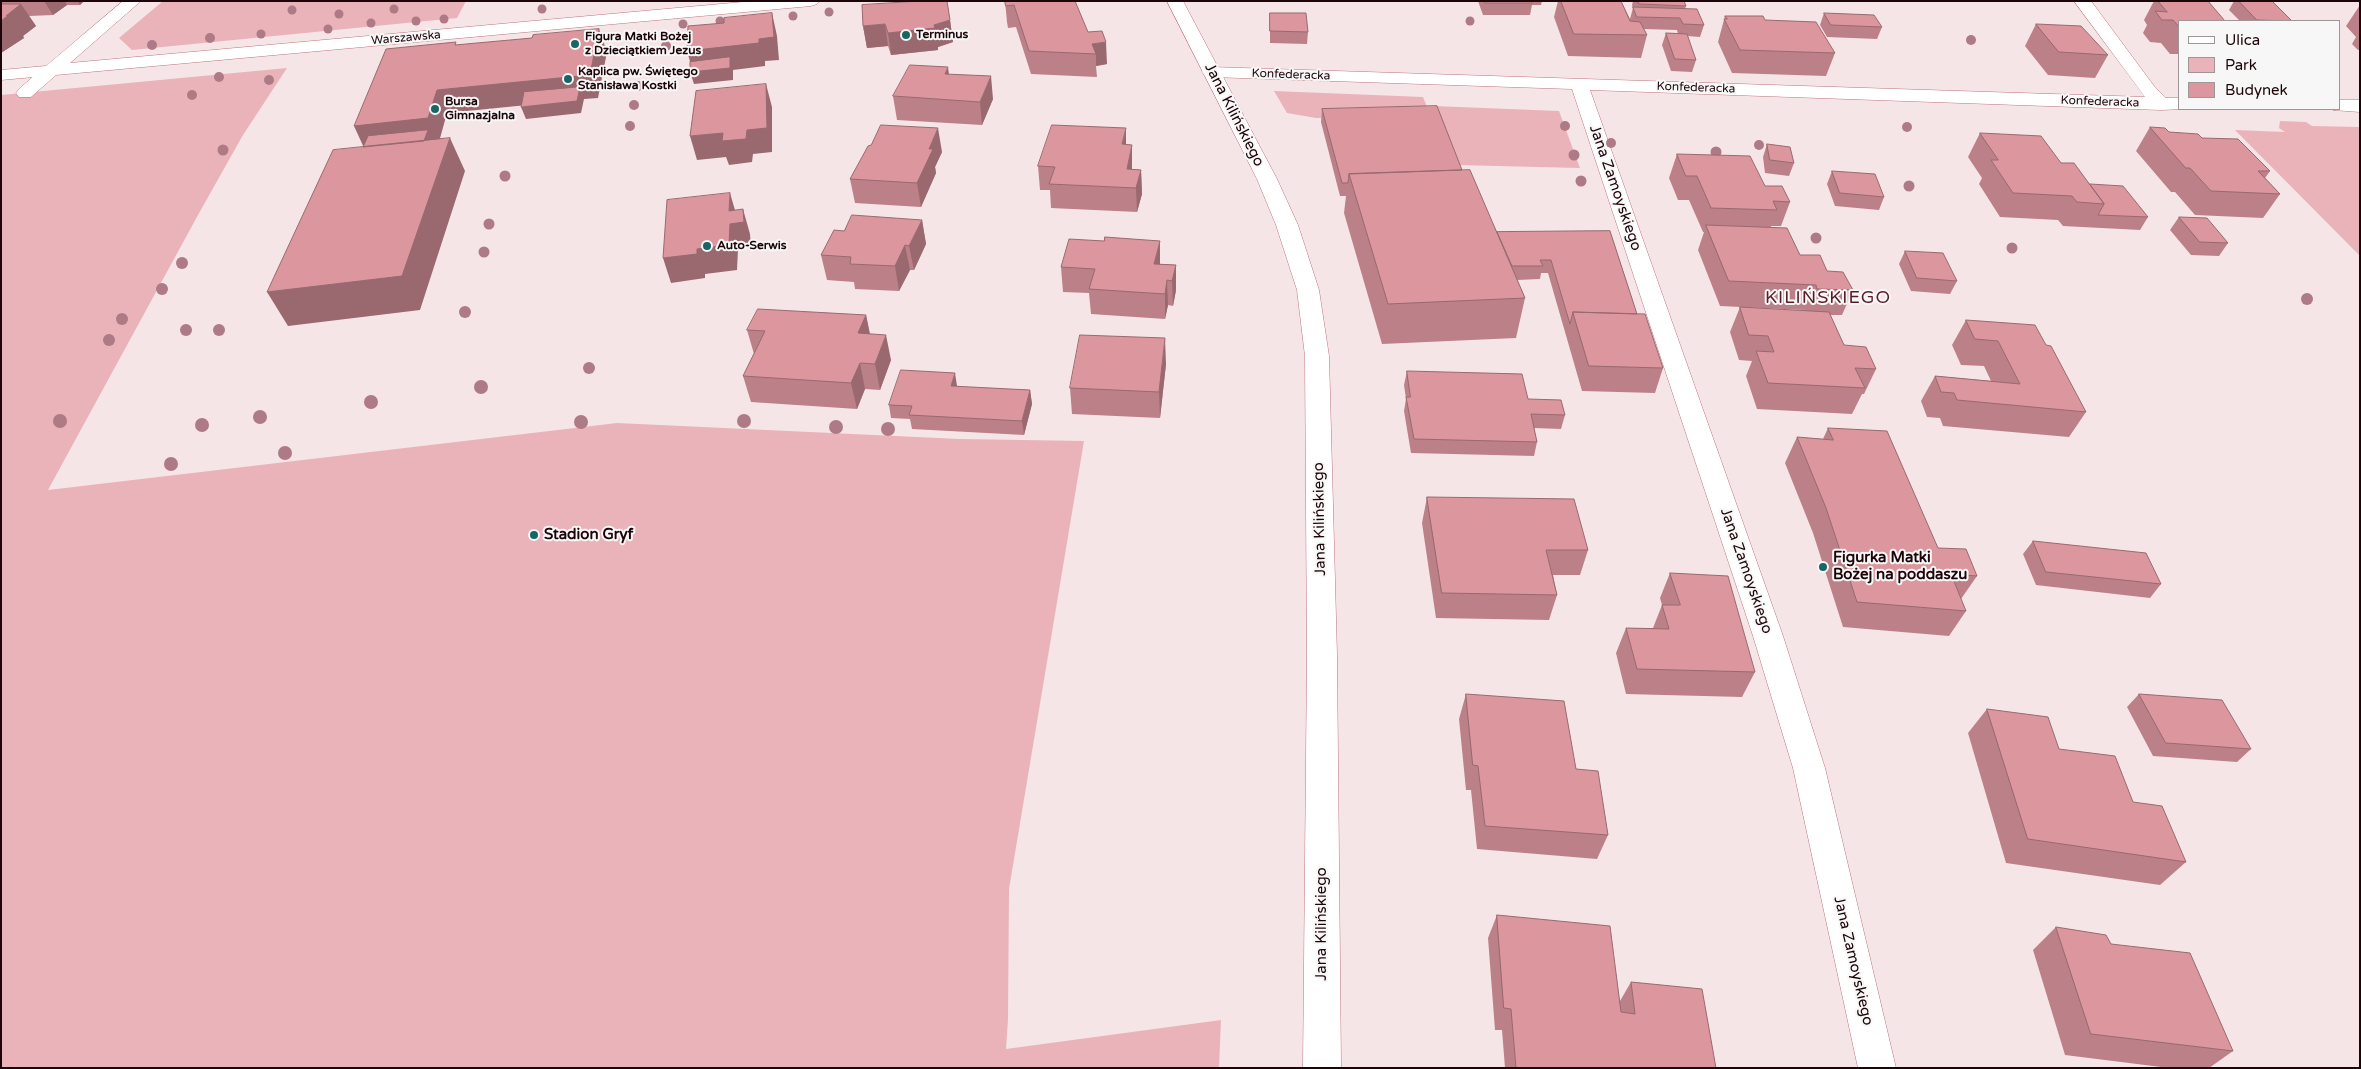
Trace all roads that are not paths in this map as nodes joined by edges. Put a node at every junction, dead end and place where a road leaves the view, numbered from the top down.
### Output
1 (133, 1) edge
2 (810, 1) edge
3 (1175, 1) edge
4 (2082, 1) edge
5 (50, 71) junction
6 (1211, 72) junction
7 (1, 75) edge
8 (1579, 84) junction
9 (25, 93) dead end
10 (2161, 104) junction
11 (2178, 104) edge
12 (2341, 106) edge
13 (2360, 106) edge
14 (1322, 1068) edge
15 (1877, 1068) edge

1 - 5 street
2 - 5 street, Warszawska
3 - 6 street, Jana Kilińskiego
4 - 10 street
5 - 7 street, Warszawska
5 - 9 street
6 - 8 street, Konfederacka
6 - 14 street, Jana Kilińskiego
8 - 10 street, Konfederacka
8 - 15 street, Jana Zamoyskiego
10 - 11 street, Konfederacka
12 - 13 street

